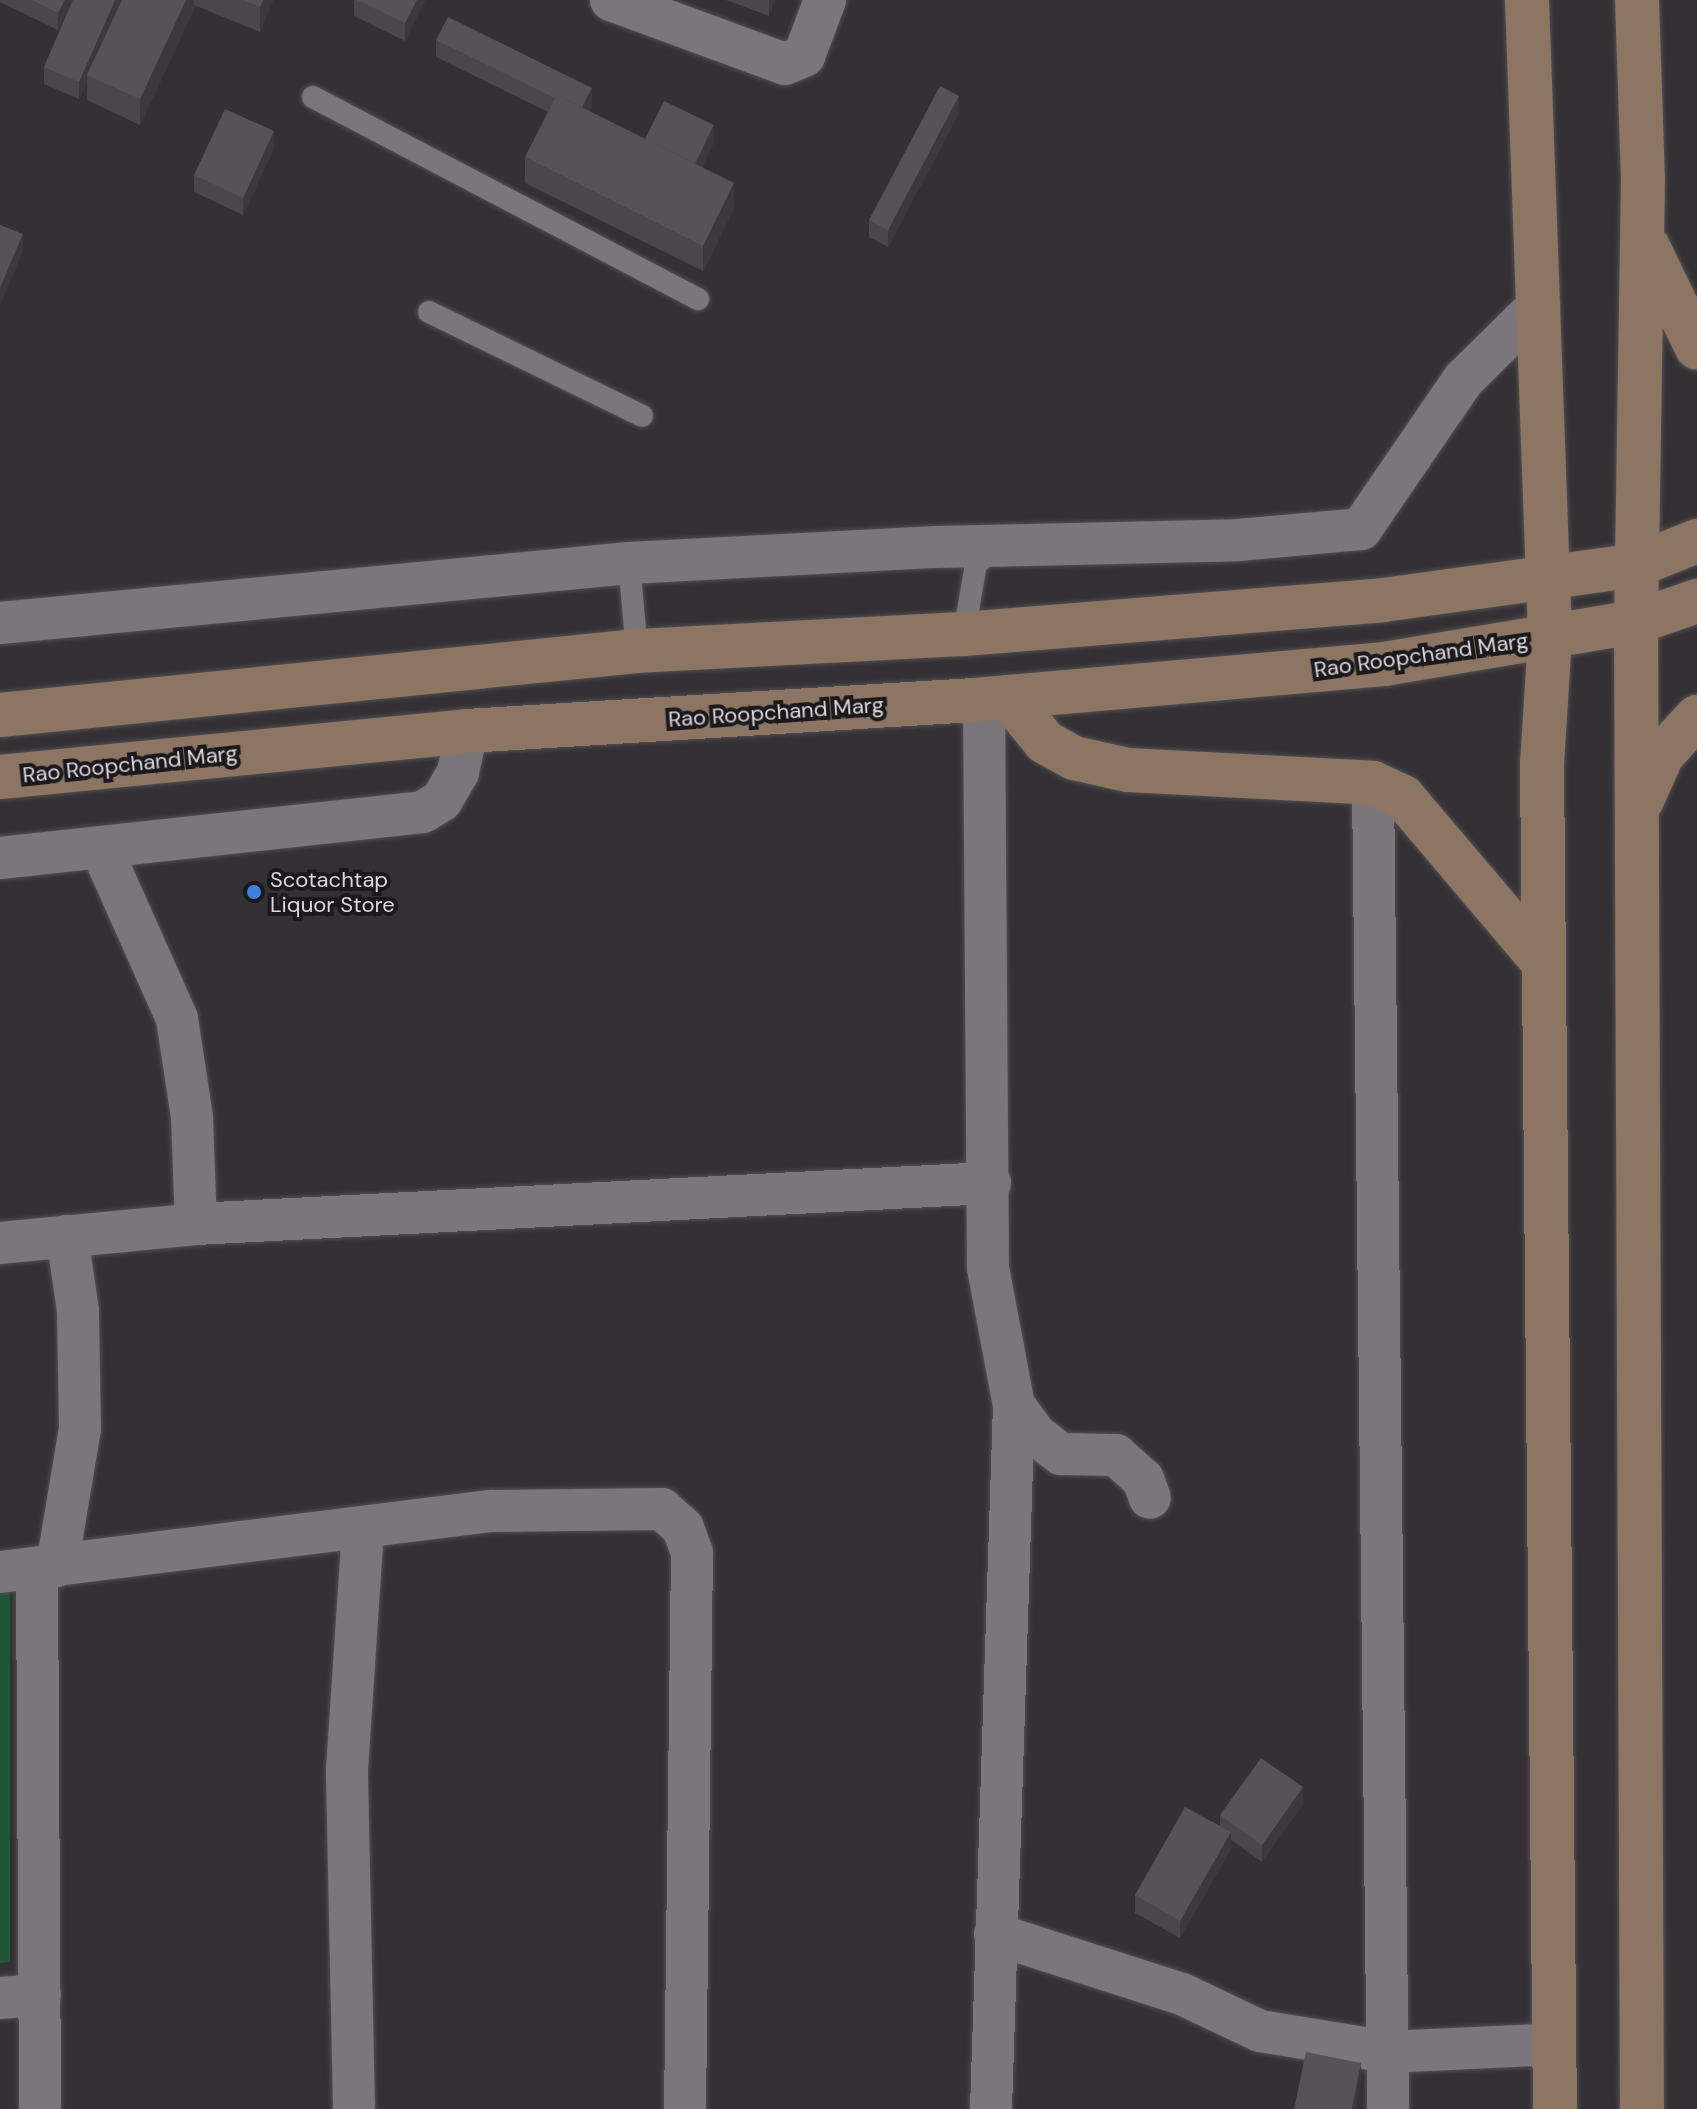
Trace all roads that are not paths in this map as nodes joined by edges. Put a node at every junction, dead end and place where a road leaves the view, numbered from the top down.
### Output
1 (611, 0) edge
2 (825, 0) edge
3 (1527, 0) edge
4 (1637, 0) edge
5 (313, 97) dead end
6 (1643, 234) junction
7 (698, 299) dead end
8 (1539, 305) junction
9 (429, 312) dead end
10 (1697, 348) edge
11 (642, 416) dead end
12 (1697, 541) edge
13 (996, 546) junction
14 (629, 563) junction
15 (1637, 565) junction
16 (1547, 577) junction
17 (1697, 601) edge
18 (1636, 622) junction
19 (0, 623) edge
20 (964, 634) junction
21 (1550, 637) junction
22 (637, 651) junction
23 (996, 698) junction
24 (0, 715) edge
25 (1697, 717) edge
26 (467, 731) junction
27 (0, 777) edge
28 (1373, 783) junction
29 (1638, 809) junction
30 (101, 848) junction
31 (0, 858) edge
32 (1543, 962) junction
33 (990, 1183) junction
34 (196, 1224) junction
35 (67, 1236) junction
36 (0, 1243) edge
37 (1014, 1405) junction
38 (1150, 1498) dead end
39 (363, 1529) junction
40 (32, 1569) edge
41 (995, 1934) junction
42 (20, 1997) edge
43 (1555, 2044) junction
44 (1388, 2052) junction
45 (40, 2109) edge
46 (354, 2109) edge
47 (685, 2109) edge
48 (991, 2109) edge
49 (1388, 2109) edge
50 (1555, 2109) edge
51 (1642, 2109) edge

1 - 2 street
3 - 8 main road
4 - 6 main road
5 - 7 lane
6 - 10 main road
6 - 15 main road
8 - 13 street
8 - 16 main road
9 - 11 lane
12 - 15 main road
13 - 14 street
13 - 20 lane
14 - 19 street
14 - 22 lane
15 - 16 main road
15 - 18 main road
16 - 20 main road
16 - 21 main road
17 - 18 main road, Rao Roopchand Marg
18 - 21 main road, Rao Roopchand Marg
18 - 29 main road
20 - 22 main road
21 - 23 main road, Rao Roopchand Marg
21 - 32 main road
22 - 24 main road
23 - 26 main road, Rao Roopchand Marg
23 - 28 main road
23 - 33 street
25 - 29 main road
26 - 27 main road, Rao Roopchand Marg
26 - 30 street
28 - 32 main road
28 - 44 street
29 - 51 main road
30 - 31 street
30 - 34 street
32 - 43 main road
33 - 34 street
33 - 37 street
34 - 35 street
35 - 36 street
35 - 40 street
37 - 38 street
37 - 41 street
39 - 40 street
39 - 46 street
39 - 47 street
40 - 42 street
41 - 44 street
41 - 48 street
42 - 45 street
43 - 44 street
43 - 50 main road
44 - 49 street

